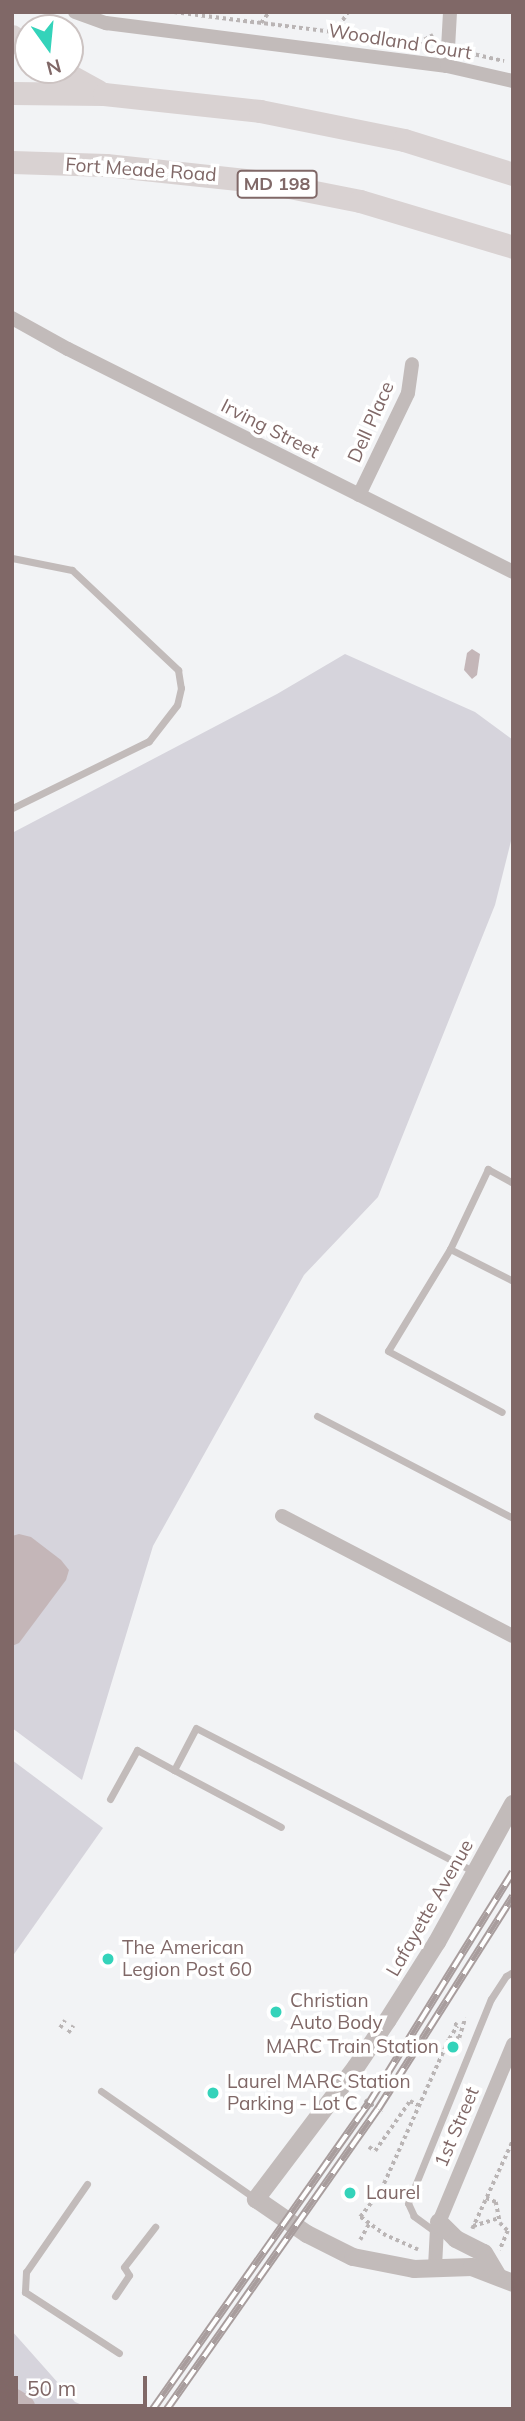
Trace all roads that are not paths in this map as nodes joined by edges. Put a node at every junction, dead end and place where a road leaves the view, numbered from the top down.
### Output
1 (75, 12) edge
2 (450, 12) edge
3 (447, 66) junction
4 (513, 81) edge
5 (84, 83) edge
6 (12, 93) edge
7 (104, 94) junction
8 (19, 166) edge
9 (513, 174) edge
10 (513, 247) edge
11 (12, 318) edge
12 (412, 364) dead end
13 (359, 495) junction
14 (12, 558) edge
15 (513, 572) edge
16 (12, 808) edge
17 (513, 1182) edge
18 (450, 1249) junction
19 (513, 1281) edge
20 (502, 1412) dead end
21 (317, 1416) dead end
22 (282, 1516) dead end
23 (513, 1518) edge
24 (513, 1636) edge
25 (174, 1770) junction
26 (110, 1799) dead end
27 (513, 1804) edge
28 (281, 1827) dead end
29 (476, 1873) junction
30 (513, 1972) edge
31 (513, 2043) edge
32 (101, 2091) dead end
33 (87, 2184) dead end
34 (256, 2199) junction
35 (155, 2227) dead end
36 (438, 2228) junction
37 (435, 2267) junction
38 (505, 2279) edge
39 (115, 2296) dead end
40 (119, 2353) dead end

1 - 3 street, Woodland Court
2 - 3 street
3 - 4 street, Woodland Court
5 - 7 main road
6 - 7 main road
7 - 9 main road
8 - 10 main road, Fort Meade Road / MD 198
11 - 13 street, Irving Street
12 - 13 street, Dell Place
13 - 15 street, Irving Street
14 - 16 lane
17 - 18 lane
18 - 19 lane
18 - 20 lane
21 - 23 lane
22 - 24 street
25 - 26 lane
25 - 28 lane
25 - 29 lane
27 - 29 street, Lafayette Avenue
29 - 34 street, Lafayette Avenue
30 - 36 lane
31 - 36 street, 1st Street
32 - 34 lane
33 - 40 lane
34 - 37 street
35 - 39 lane
36 - 37 street, 1st Street
36 - 38 street
37 - 38 street

